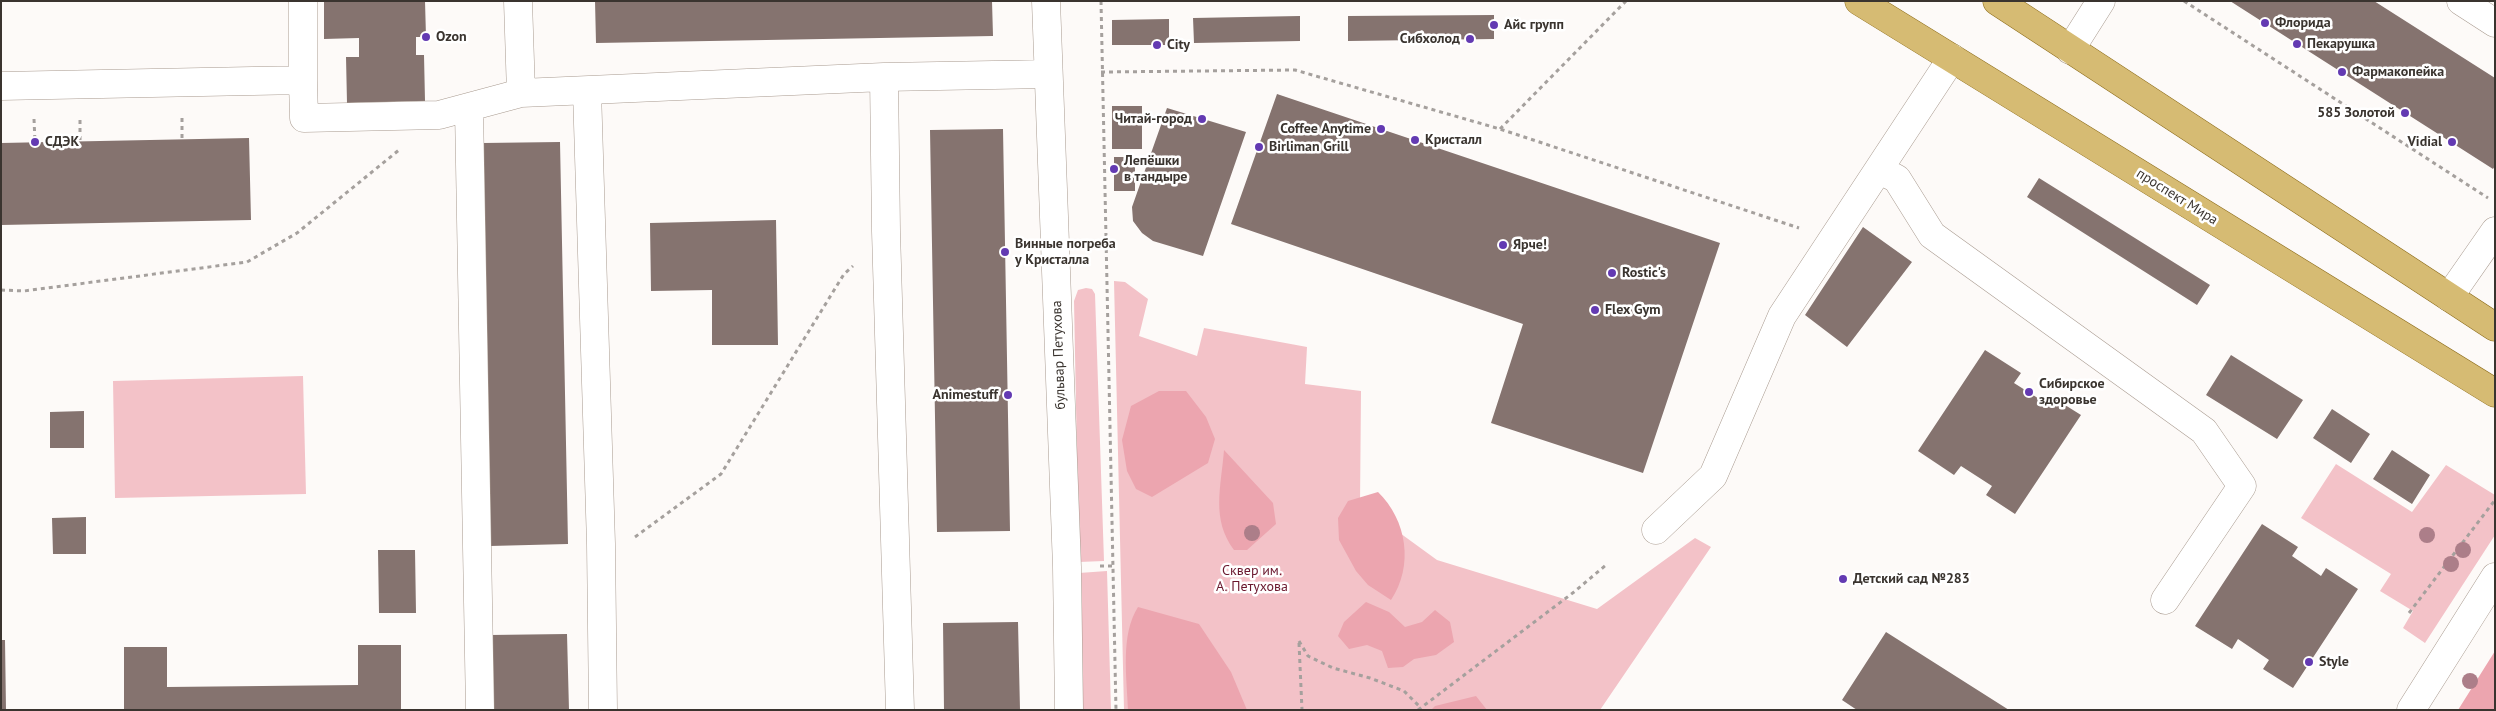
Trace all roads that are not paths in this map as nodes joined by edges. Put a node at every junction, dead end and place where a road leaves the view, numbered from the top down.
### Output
1 (302, 1) edge
2 (518, 1) edge
3 (1046, 1) edge
4 (1859, 1) edge
5 (1997, 1) edge
6 (2101, 1) edge
7 (2461, 1) edge
8 (2495, 23) edge
9 (2070, 50) junction
10 (1952, 58) junction
11 (1048, 74) junction
12 (884, 77) junction
13 (303, 80) junction
14 (1, 86) edge
15 (587, 91) junction
16 (521, 92) junction
17 (469, 109) junction
18 (1879, 168) junction
19 (2495, 231) edge
20 (2449, 297) junction
21 (2495, 327) edge
22 (2495, 393) edge
23 (1656, 530) dead end
24 (2495, 577) edge
25 (2165, 600) dead end
26 (480, 710) edge
27 (602, 710) edge
28 (900, 710) edge
29 (1069, 710) edge
30 (2411, 710) edge

1 - 13 street
2 - 16 street
3 - 11 street, бульвар Петухова
4 - 10 main road, проспект Мира
5 - 9 main road
6 - 9 street
7 - 8 street
9 - 20 main road
10 - 18 street
10 - 22 main road, проспект Мира
11 - 12 street
11 - 29 street, бульвар Петухова
12 - 15 street
12 - 28 street
13 - 14 street
13 - 17 street
15 - 16 street
15 - 27 street
16 - 17 street
17 - 26 street
18 - 23 street
18 - 25 street
19 - 20 street
20 - 21 main road
24 - 30 street

